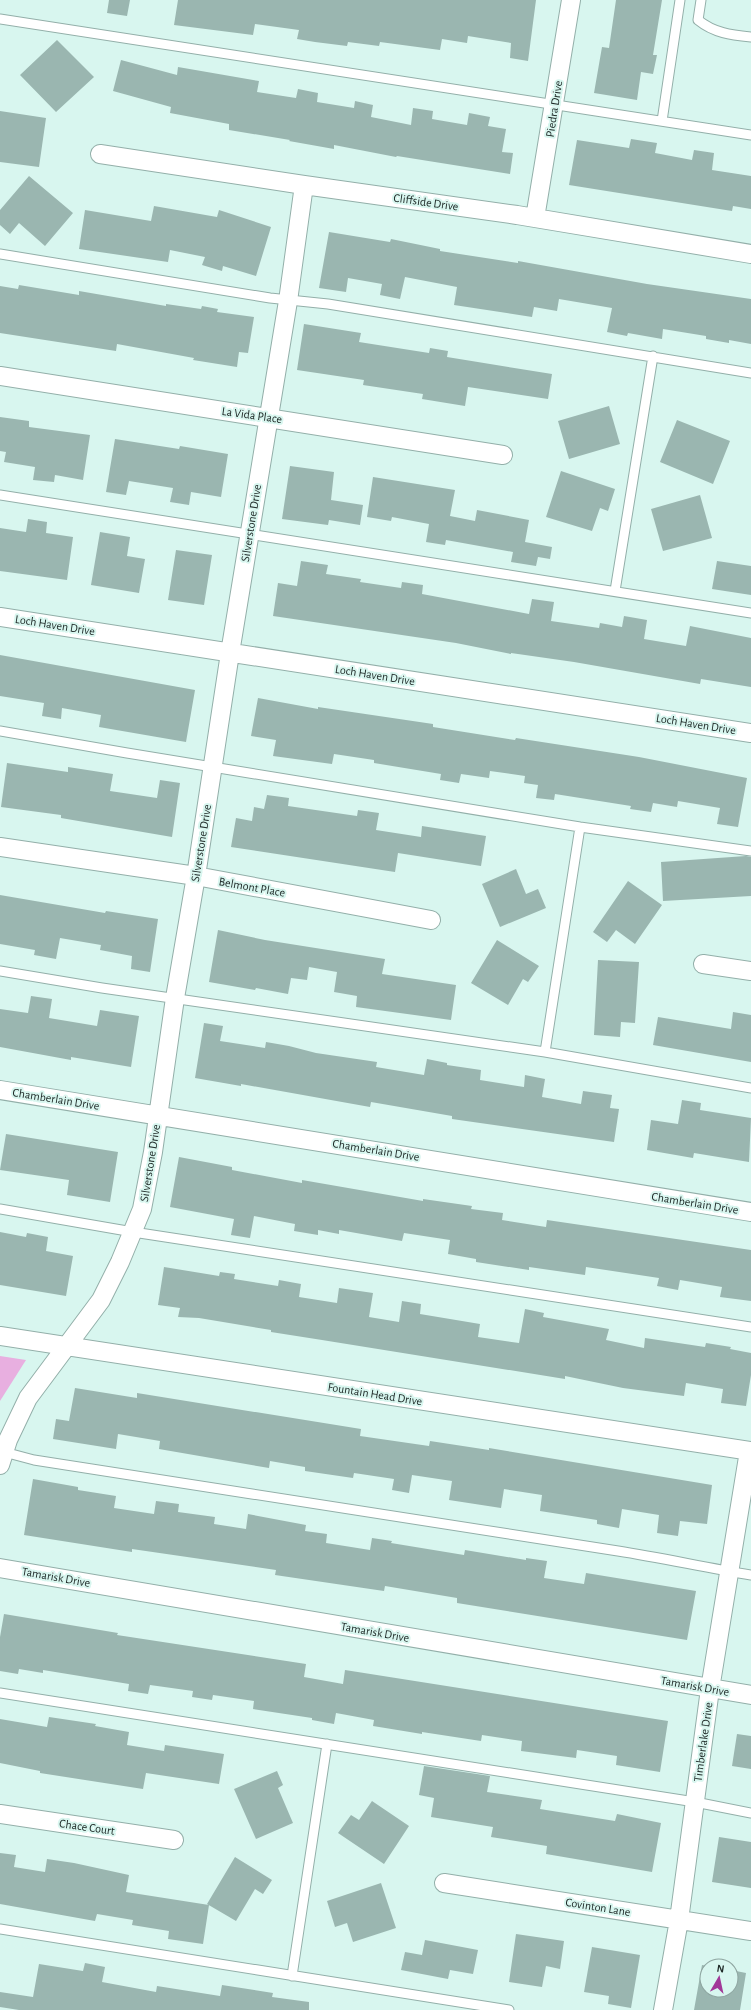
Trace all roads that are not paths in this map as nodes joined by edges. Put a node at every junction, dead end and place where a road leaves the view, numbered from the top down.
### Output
1 (571, 0) edge
2 (680, 0) edge
3 (701, 0) edge
4 (0, 19) edge
5 (751, 38) edge
6 (555, 104) junction
7 (662, 121) junction
8 (751, 135) edge
9 (100, 154) dead end
10 (304, 185) junction
11 (535, 218) junction
12 (0, 254) edge
13 (751, 254) edge
14 (288, 301) junction
15 (653, 356) junction
16 (751, 373) edge
17 (0, 376) edge
18 (268, 418) junction
19 (503, 456) dead end
20 (0, 495) edge
21 (249, 533) junction
22 (615, 591) junction
23 (751, 613) edge
24 (0, 617) edge
25 (230, 652) junction
26 (0, 731) edge
27 (751, 733) edge
28 (213, 767) junction
29 (580, 827) junction
30 (0, 846) edge
31 (751, 851) edge
32 (196, 876) junction
33 (431, 920) dead end
34 (702, 964) dead end
35 (0, 971) edge
36 (751, 971) edge
37 (175, 998) junction
38 (545, 1052) junction
39 (751, 1088) edge
40 (0, 1090) edge
41 (158, 1115) junction
42 (0, 1209) edge
43 (751, 1212) edge
44 (133, 1232) junction
45 (751, 1327) edge
46 (0, 1336) edge
47 (66, 1347) junction
48 (750, 1451) edge
49 (2, 1458) edge
50 (0, 1568) edge
51 (730, 1572) junction
52 (751, 1575) edge
53 (710, 1689) junction
54 (0, 1693) edge
55 (751, 1695) edge
56 (327, 1744) junction
57 (695, 1802) junction
58 (751, 1813) edge
59 (0, 1814) edge
60 (174, 1840) dead end
61 (444, 1883) dead end
62 (679, 1920) junction
63 (0, 1929) edge
64 (751, 1931) edge
65 (292, 1976) junction
66 (509, 2010) edge
67 (663, 2010) edge

1 - 6 street, Piedra Drive
2 - 7 lane
3 - 5 lane
4 - 6 lane
6 - 7 lane
6 - 11 street, Piedra Drive
7 - 8 lane
9 - 10 street, Cliffside Drive
10 - 11 street, Cliffside Drive
10 - 14 street, Silverstone Drive
11 - 13 street, Cliffside Drive
12 - 14 lane
14 - 15 lane
14 - 18 street, Silverstone Drive
15 - 16 lane
15 - 22 lane
17 - 18 street, La Vida Place
18 - 19 street, La Vida Place
18 - 21 street, Silverstone Drive
20 - 21 lane
21 - 22 lane
21 - 25 street, Silverstone Drive
22 - 23 lane
24 - 25 street, Loch Haven Drive
25 - 27 street, Loch Haven Drive
25 - 28 street, Silverstone Drive
26 - 28 lane
28 - 29 lane
28 - 32 street, Silverstone Drive
29 - 31 lane
29 - 38 lane
30 - 32 street, Belmont Place
32 - 33 street, Belmont Place
32 - 37 street, Silverstone Drive
34 - 36 street
35 - 37 lane
37 - 38 lane
37 - 41 street, Silverstone Drive
38 - 39 lane
40 - 41 street, Chamberlain Drive
41 - 43 street, Chamberlain Drive
41 - 44 street, Silverstone Drive
42 - 44 lane
44 - 45 lane
44 - 47 street, Silverstone Drive
46 - 47 street, Fountain Head Drive
47 - 48 street, Fountain Head Drive
47 - 49 street, Silverstone Drive
48 - 51 street, Timberlake Drive
49 - 51 lane
50 - 53 street, Tamarisk Drive
51 - 52 lane
51 - 53 street, Timberlake Drive
53 - 55 street, Tamarisk Drive
53 - 57 street, Timberlake Drive
54 - 56 lane
56 - 57 lane
56 - 65 lane
57 - 58 lane
57 - 62 street, Timberlake Drive
59 - 60 street, Chace Court
61 - 62 street, Covinton Lane
62 - 64 street, Covinton Lane
62 - 67 street, Timberlake Drive
63 - 65 lane
65 - 66 lane

